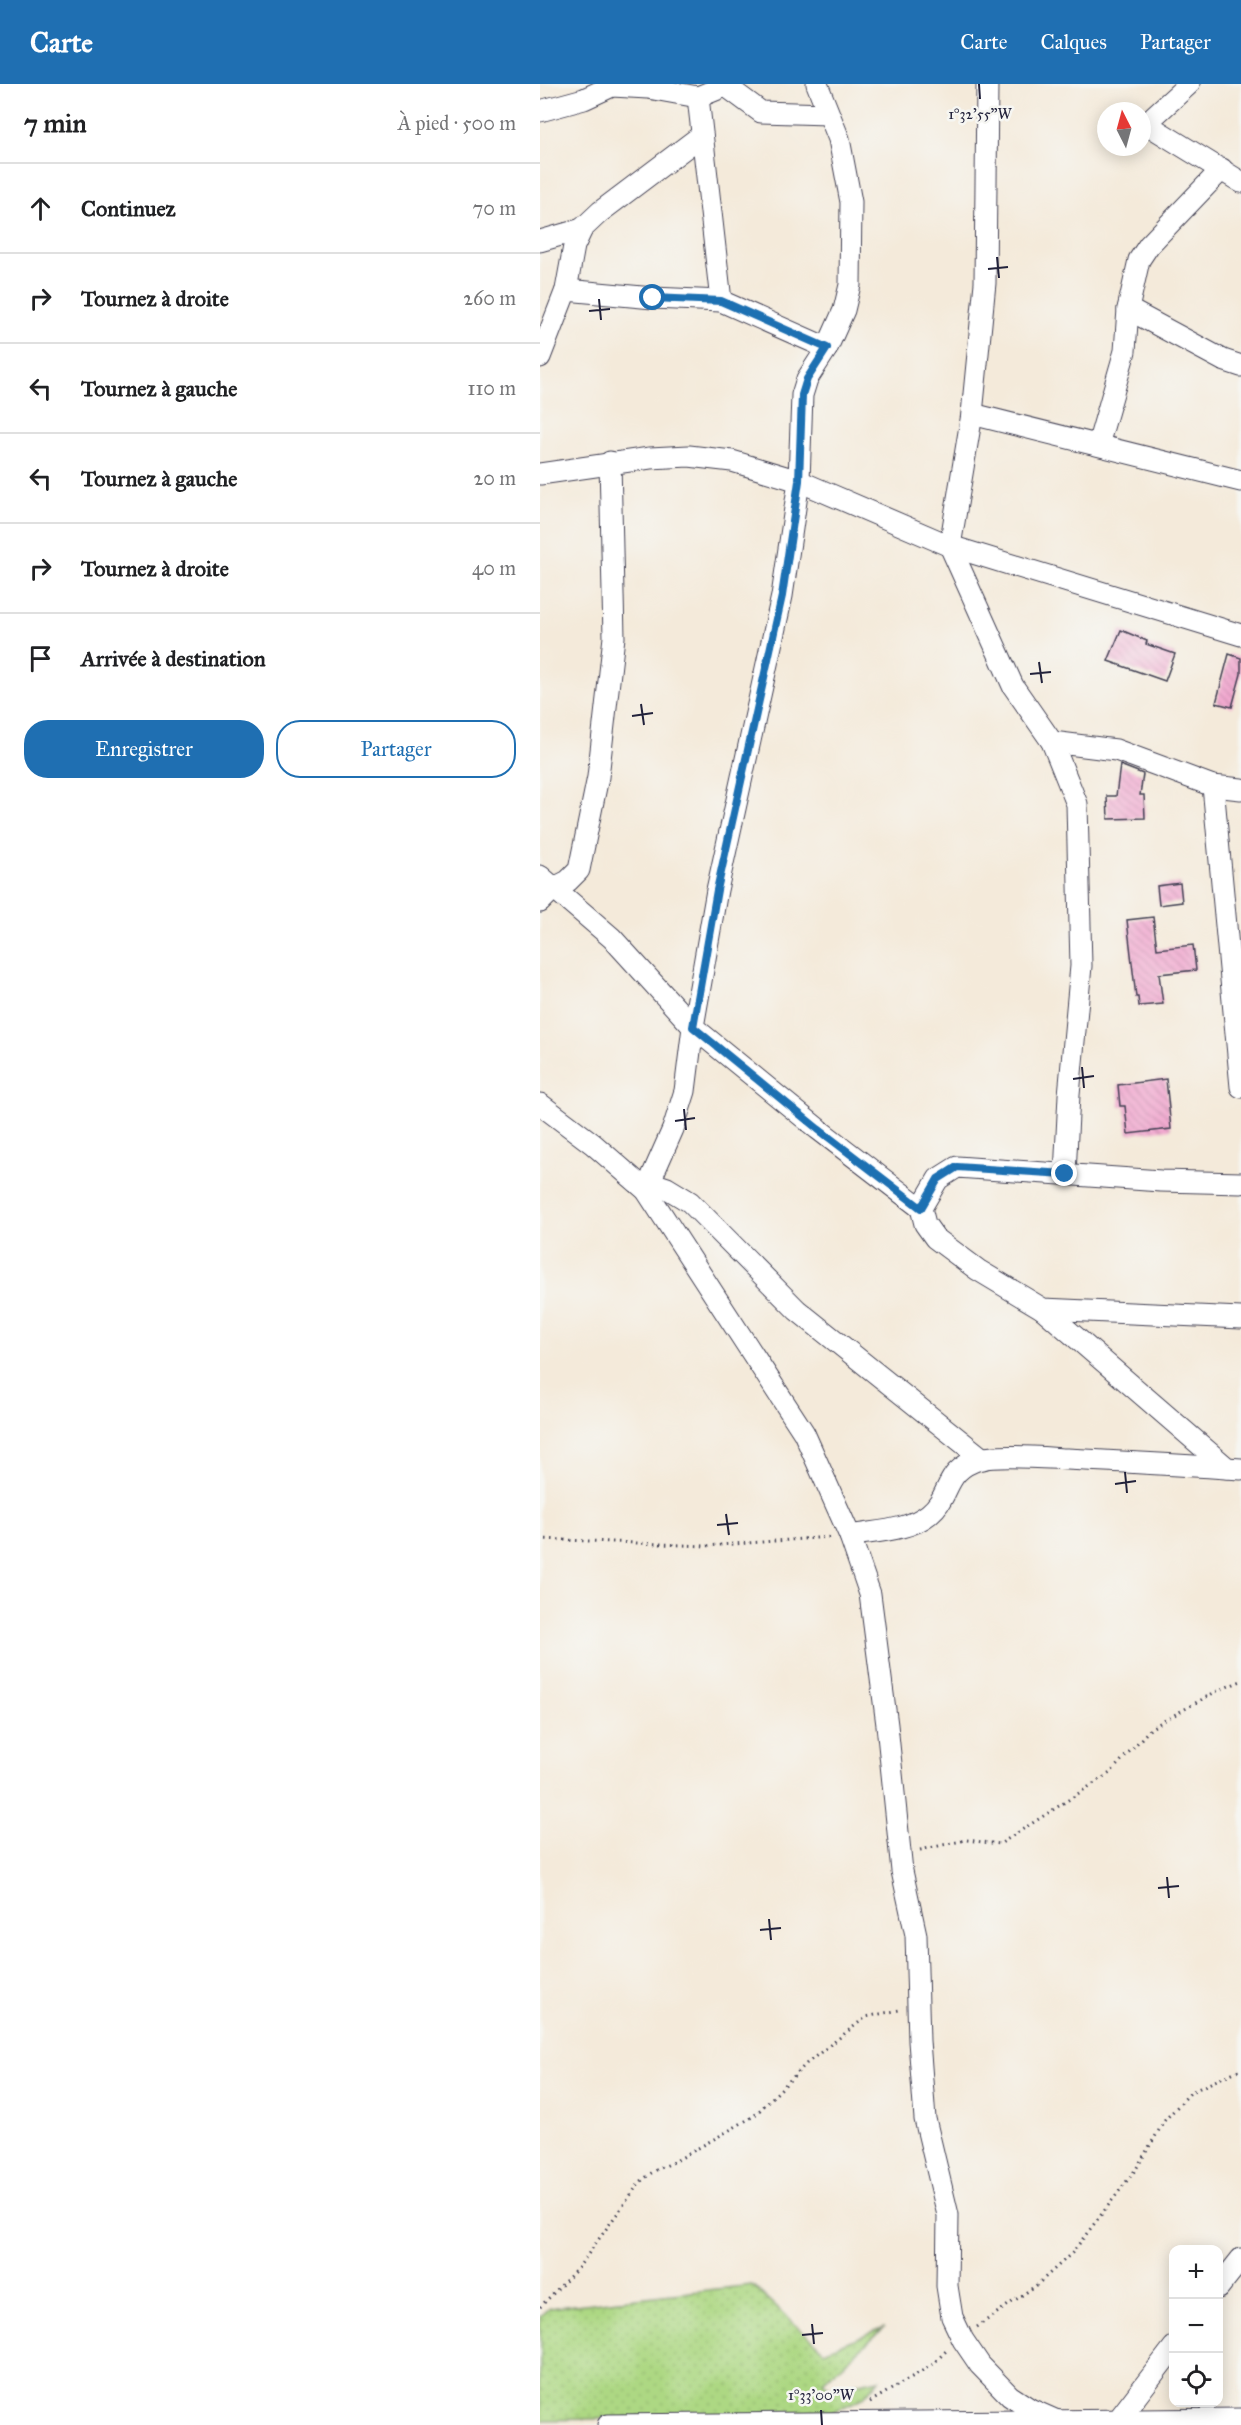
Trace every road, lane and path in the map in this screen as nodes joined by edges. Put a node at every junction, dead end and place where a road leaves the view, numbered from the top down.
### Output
1 (817, 84) edge
2 (987, 84) edge
3 (1189, 84) edge
4 (612, 85) edge
5 (728, 85) edge
6 (698, 97) junction
7 (540, 111) edge
8 (828, 114) junction
9 (702, 135) junction
10 (1222, 169) junction
11 (1241, 182) edge
12 (582, 229) junction
13 (540, 241) edge
14 (566, 290) junction
15 (721, 301) junction
16 (1128, 309) junction
17 (827, 348) junction
18 (540, 357) edge
19 (1241, 366) edge
20 (972, 414) junction
21 (1098, 445) junction
22 (609, 462) junction
23 (540, 474) edge
24 (799, 481) junction
25 (1241, 481) edge
26 (950, 546) junction
27 (1241, 635) edge
28 (1052, 742) junction
29 (1213, 786) junction
30 (1241, 789) edge
31 (545, 888) edge
32 (693, 1027) junction
33 (1241, 1087) edge
34 (540, 1104) edge
35 (1065, 1174) junction
36 (1241, 1183) edge
37 (647, 1186) junction
38 (921, 1208) junction
39 (1043, 1309) junction
40 (1241, 1318) edge
41 (983, 1459) junction
42 (1234, 1468) edge
43 (850, 1536) junction
44 (540, 1539) edge
45 (1241, 1681) edge
46 (900, 1854) junction
47 (919, 2006) junction
48 (1241, 2069) edge
49 (1241, 2259) edge
50 (1223, 2282) edge
51 (540, 2307) edge
52 (962, 2336) junction
53 (1169, 2352) edge
54 (865, 2405) dead end
55 (1237, 2418) edge
56 (1055, 2420) junction
57 (1117, 2422) edge
58 (966, 2423) edge
59 (819, 2424) edge
60 (608, 2425) edge

1 - 8 street
2 - 20 street
3 - 10 street
4 - 6 street
4 - 7 street
5 - 6 street
5 - 8 street
6 - 9 street
8 - 17 street
9 - 12 street
9 - 15 street
10 - 11 street
10 - 16 street
12 - 13 street
12 - 14 street
14 - 15 street
14 - 18 street
15 - 17 street
16 - 19 street
16 - 21 street
17 - 24 street
20 - 21 street
20 - 26 street
21 - 25 street
22 - 23 street
22 - 24 street
22 - 31 street
24 - 26 street
24 - 32 street
26 - 27 street
26 - 28 street
28 - 29 street
28 - 35 street
29 - 30 street
29 - 33 street
31 - 32 street
32 - 37 street
32 - 38 street
34 - 37 street
35 - 36 street
35 - 38 street
37 - 41 street
37 - 43 street
38 - 39 street
39 - 40 street
39 - 42 street
41 - 42 street
41 - 43 street
43 - 44 path
43 - 46 street
45 - 46 path
46 - 47 street
47 - 51 path
47 - 52 street
48 - 52 path
49 - 50 street
52 - 54 path
52 - 56 street
53 - 57 street
55 - 57 street
56 - 57 street
56 - 58 street
58 - 59 street
59 - 60 street

